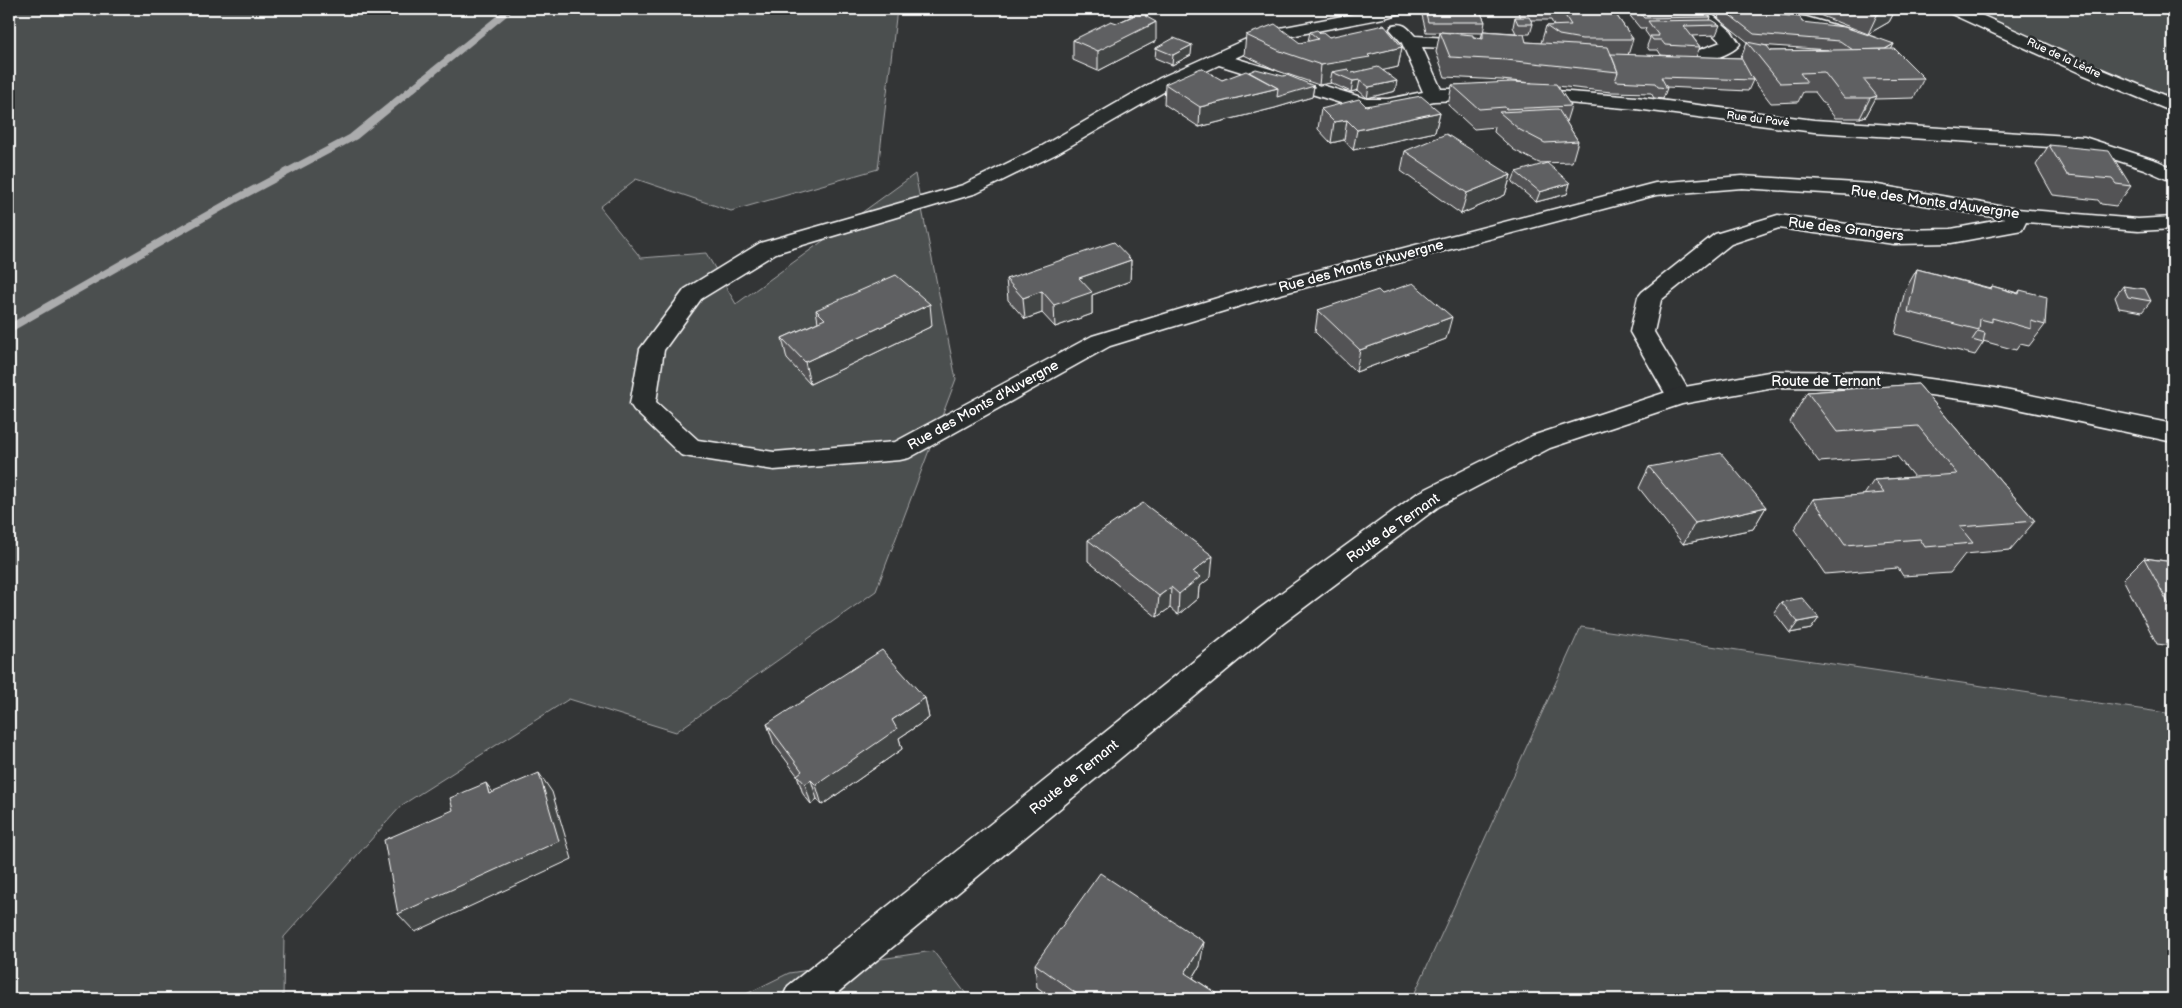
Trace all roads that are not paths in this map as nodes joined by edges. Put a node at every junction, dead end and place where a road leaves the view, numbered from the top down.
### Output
1 (1955, 9) edge
2 (1389, 11) edge
3 (1729, 14) edge
4 (1748, 15) edge
5 (1858, 39) edge
6 (1410, 41) junction
7 (1494, 46) edge
8 (1216, 58) junction
9 (1648, 61) edge
10 (1434, 95) junction
11 (2173, 106) edge
12 (2173, 176) edge
13 (2016, 215) junction
14 (2173, 223) edge
15 (1679, 396) junction
16 (2173, 432) edge
17 (801, 999) edge

1 - 11 street, Rue de la Lèdre
2 - 6 street
2 - 8 street, Rue des Monts d'Auvergne
3 - 9 street
4 - 5 street
6 - 7 street
6 - 10 street
8 - 10 street, Rue du Pavé
8 - 13 street, Rue des Monts d'Auvergne
10 - 12 street, Rue du Pavé
13 - 14 street, Rue des Monts d'Auvergne
13 - 15 street, Rue des Grangers
15 - 16 street, Route de Ternant
15 - 17 street, Route de Ternant

